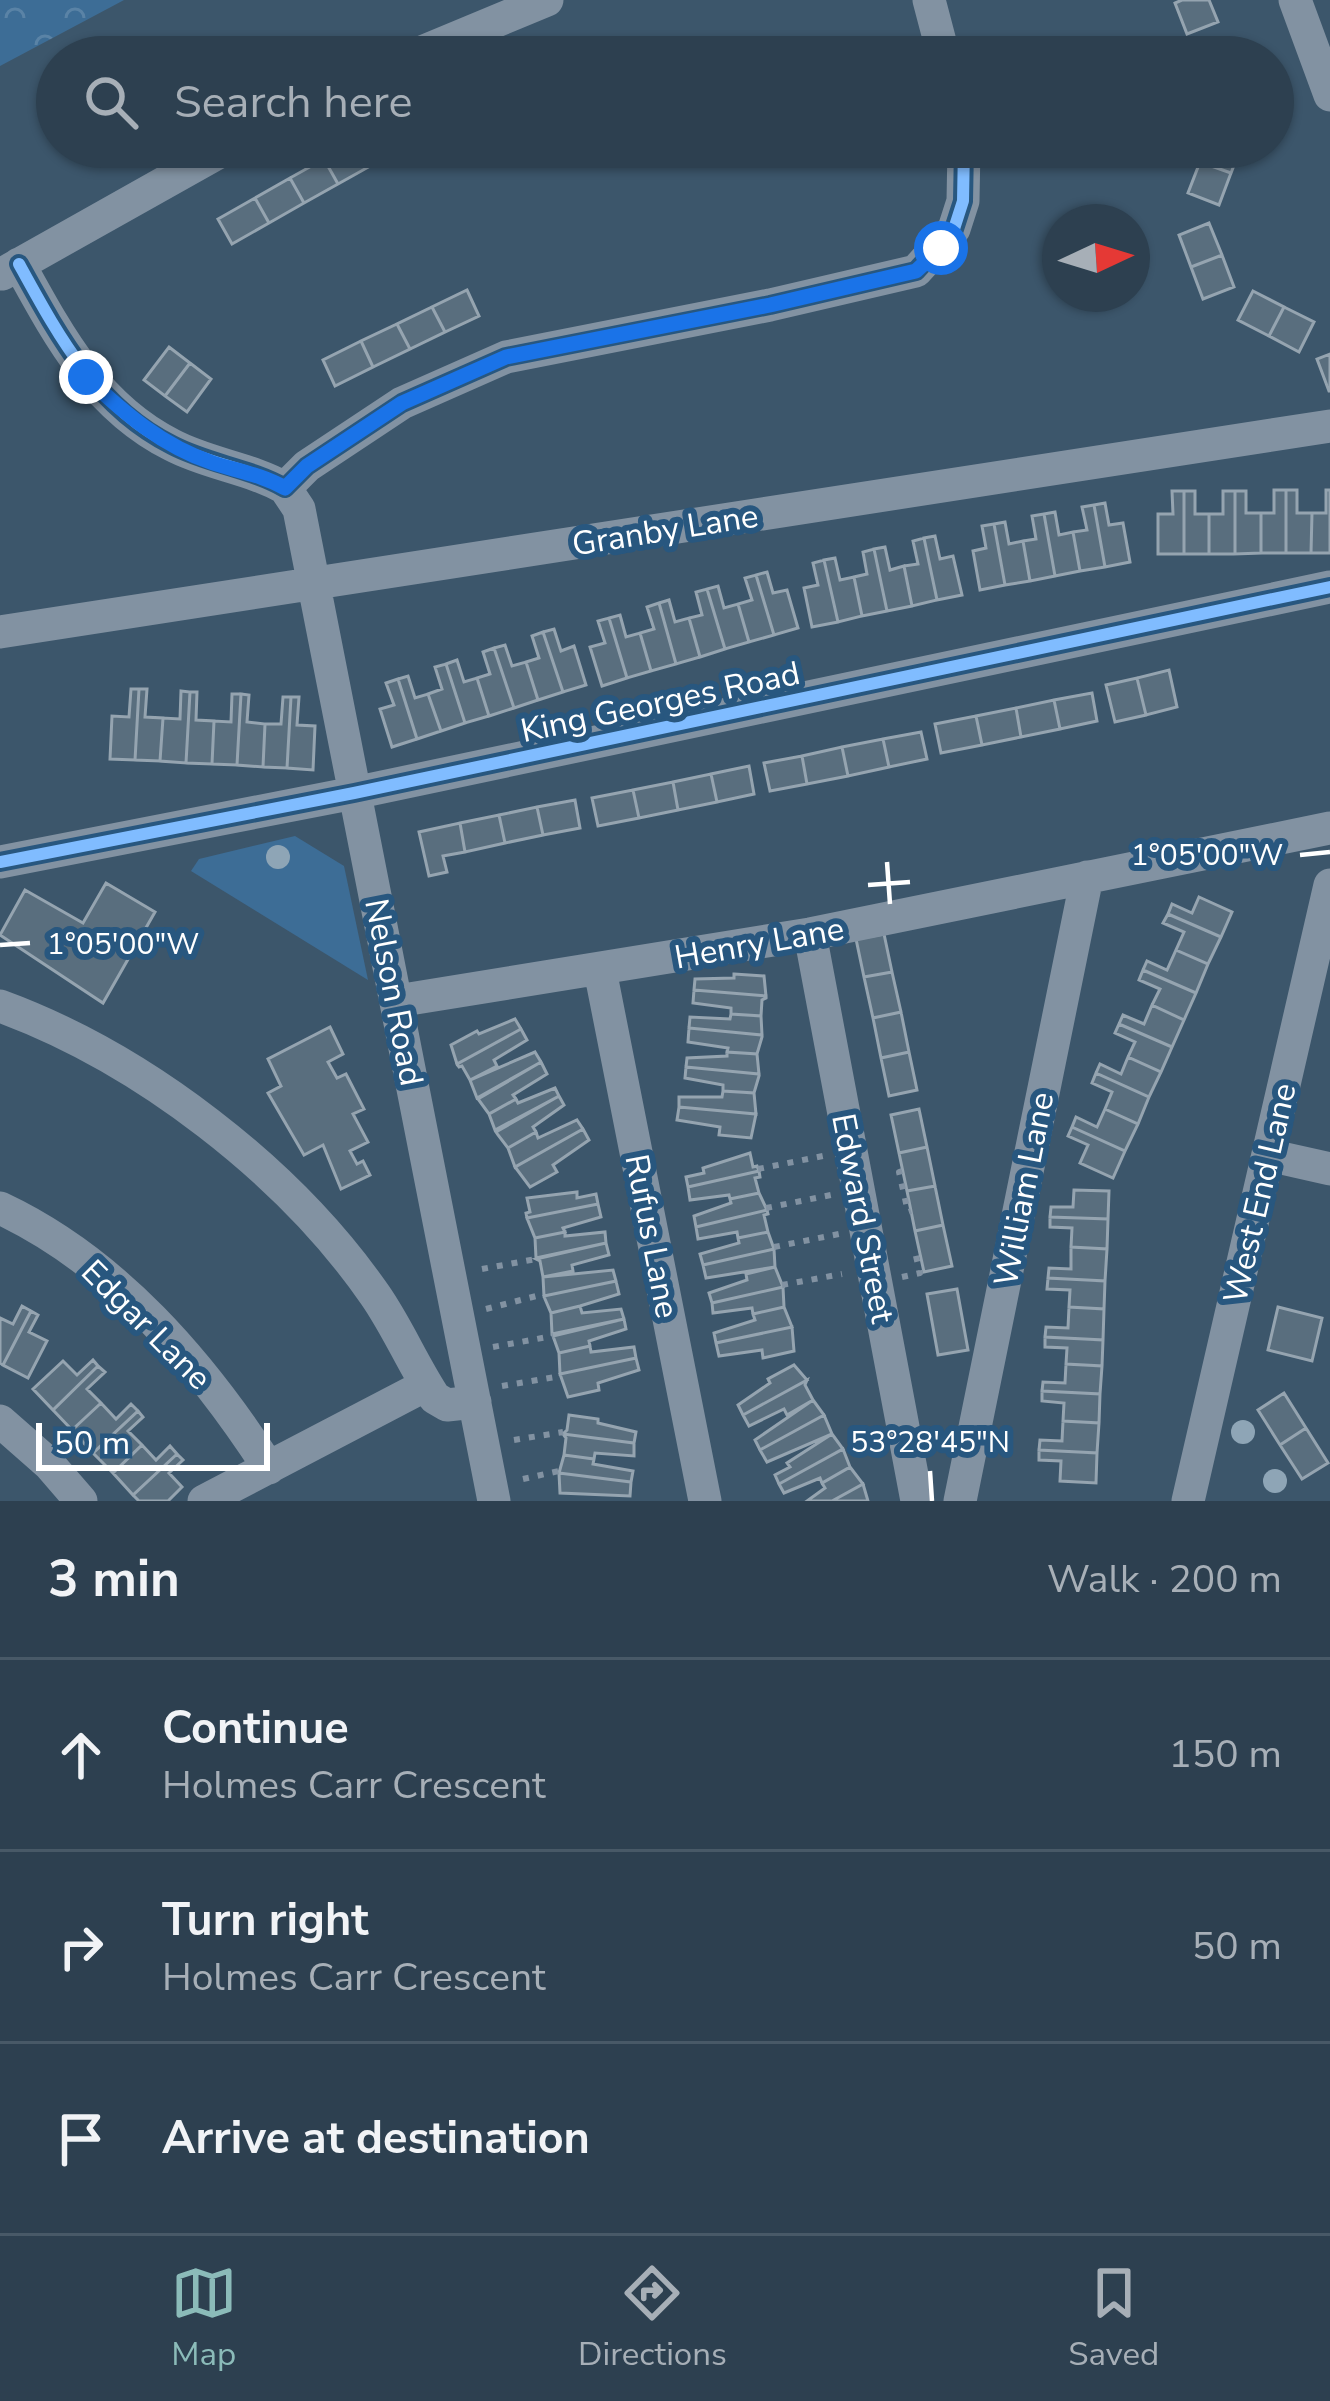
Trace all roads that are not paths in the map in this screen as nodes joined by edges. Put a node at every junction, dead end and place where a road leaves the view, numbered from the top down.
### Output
1 (547, 0) edge
2 (928, 0) edge
3 (1295, 0) edge
4 (460, 36) edge
5 (938, 36) edge
6 (1330, 95) edge
7 (190, 168) edge
8 (964, 168) edge
9 (9, 269) edge
10 (1330, 426) edge
11 (285, 488) junction
12 (312, 584) junction
13 (1330, 587) edge
14 (0, 632) edge
15 (354, 793) junction
16 (1330, 828) edge
17 (0, 862) edge
18 (1087, 877) junction
19 (1330, 885) edge
20 (810, 934) junction
21 (600, 970) junction
22 (398, 1001) junction
23 (0, 1006) edge
24 (1268, 1155) junction
25 (1330, 1169) edge
26 (0, 1208) edge
27 (427, 1385) junction
28 (474, 1397) junction
29 (0, 1421) edge
30 (268, 1468) junction
31 (1192, 1500) edge
32 (81, 1501) edge
33 (204, 1501) edge
34 (494, 1501) edge
35 (705, 1501) edge
36 (917, 1501) edge
37 (960, 1501) edge

1 - 4 street
2 - 5 street
3 - 6 street
7 - 9 street
8 - 11 street
9 - 11 street
10 - 12 street, Granby Lane
11 - 12 street, Nelson Road
12 - 14 street, Granby Lane
12 - 15 street, Nelson Road
13 - 15 street, King Georges Road
15 - 17 street, King Georges Road
15 - 22 street, Nelson Road
16 - 18 street, Henry Lane
18 - 20 street, Henry Lane
18 - 37 street, William Lane
19 - 24 street, West End Lane
20 - 21 street, Henry Lane
20 - 36 street, Edward Street
21 - 22 street, Henry Lane
21 - 35 street, Rufus Lane
22 - 28 street, Nelson Road
23 - 27 street
24 - 25 street
24 - 31 street, West End Lane
26 - 30 street, Edgar Lane
27 - 28 street
27 - 30 street
28 - 34 street, Nelson Road
29 - 32 street
30 - 33 street

